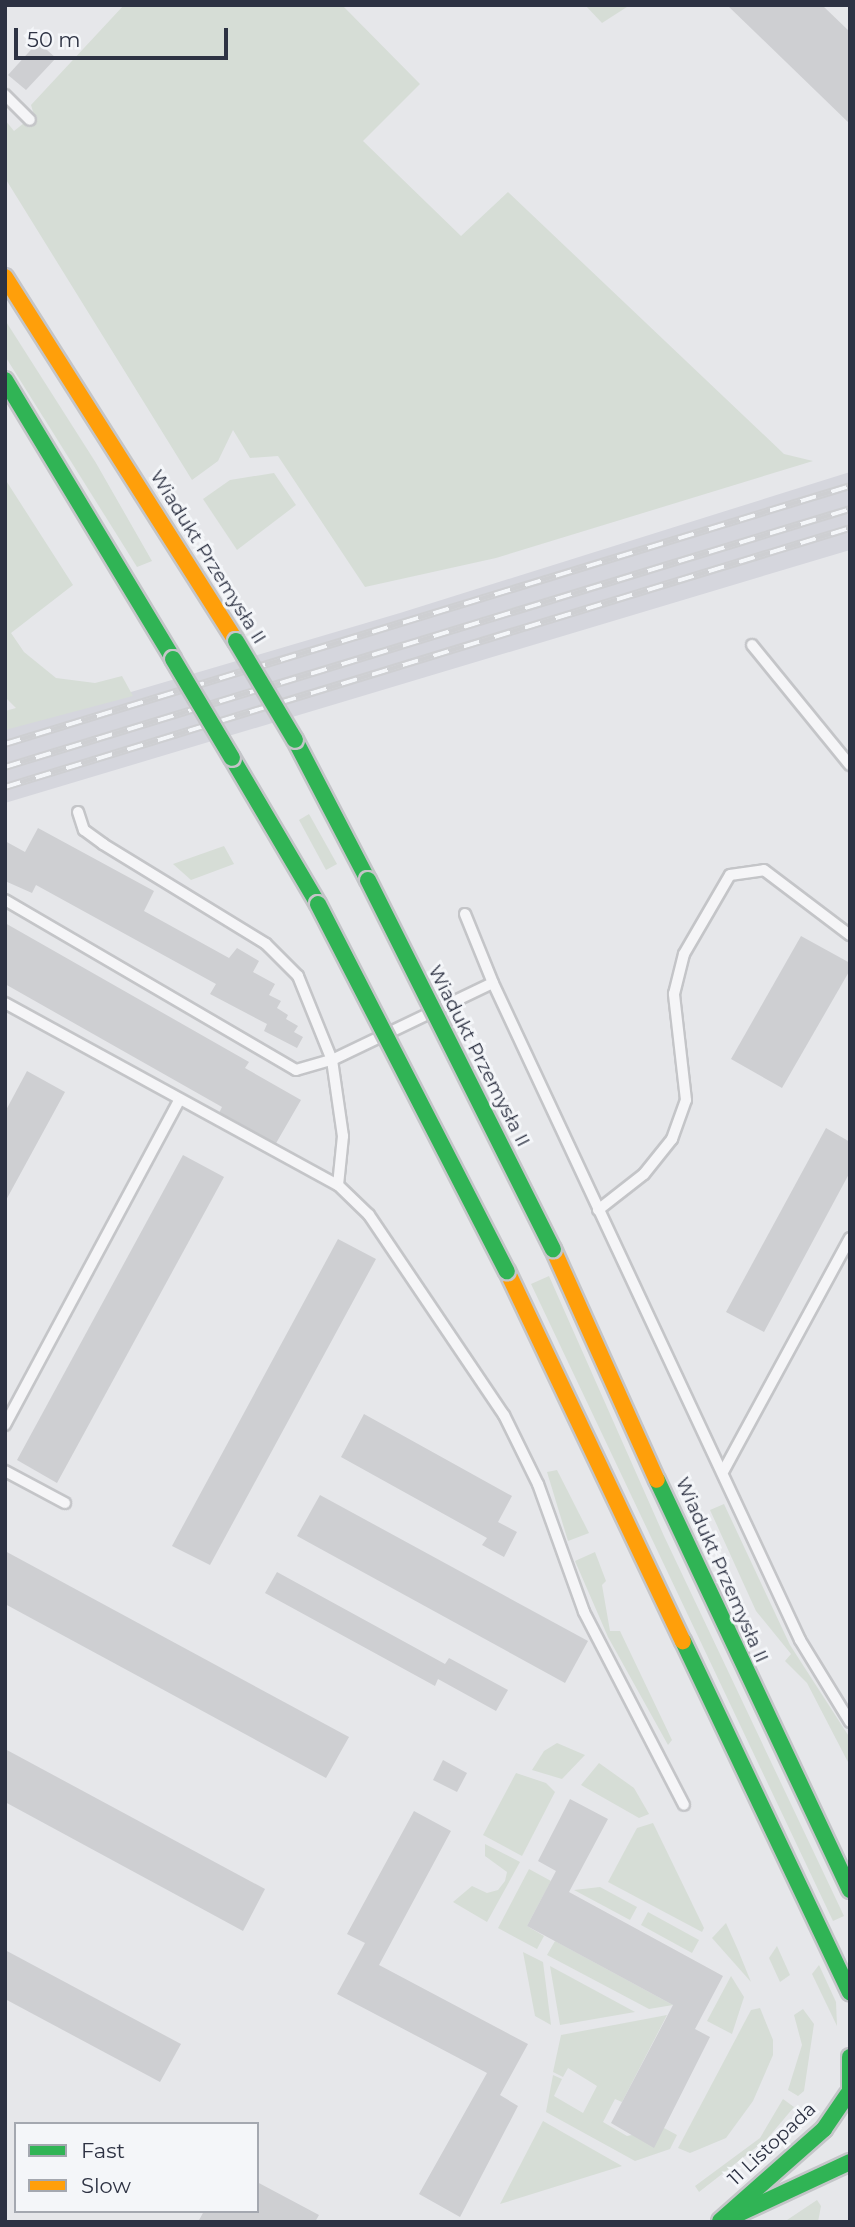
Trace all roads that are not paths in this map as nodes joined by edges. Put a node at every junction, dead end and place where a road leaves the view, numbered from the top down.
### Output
1 (5, 94) edge
2 (30, 120) dead end
3 (5, 276) edge
4 (5, 380) edge
5 (752, 645) dead end
6 (850, 765) edge
7 (78, 812) dead end
8 (5, 900) edge
9 (466, 914) dead end
10 (850, 935) edge
11 (492, 983) junction
12 (5, 1003) edge
13 (332, 1060) junction
14 (179, 1101) junction
15 (338, 1185) junction
16 (598, 1210) junction
17 (850, 1238) edge
18 (5, 1425) edge
19 (724, 1470) junction
20 (5, 1472) edge
21 (65, 1503) dead end
22 (850, 1721) edge
23 (684, 1805) dead end
24 (850, 1890) edge
25 (850, 1992) edge
26 (850, 2057) edge
27 (849, 2097) edge
28 (850, 2162) edge
29 (720, 2222) edge

1 - 2 lane
3 - 24 main road, Wiadukt Przemysła II, bridge
4 - 25 main road, bridge
5 - 6 lane
7 - 13 lane
8 - 13 lane
9 - 11 lane
10 - 16 lane
11 - 13 lane
11 - 16 lane
12 - 14 lane
13 - 15 lane
14 - 15 lane
14 - 18 lane
15 - 23 lane
16 - 19 lane
17 - 19 lane
19 - 22 lane
20 - 21 lane
26 - 27 main road
27 - 29 main road, 11 Listopada
28 - 29 main road, 11 Listopada

